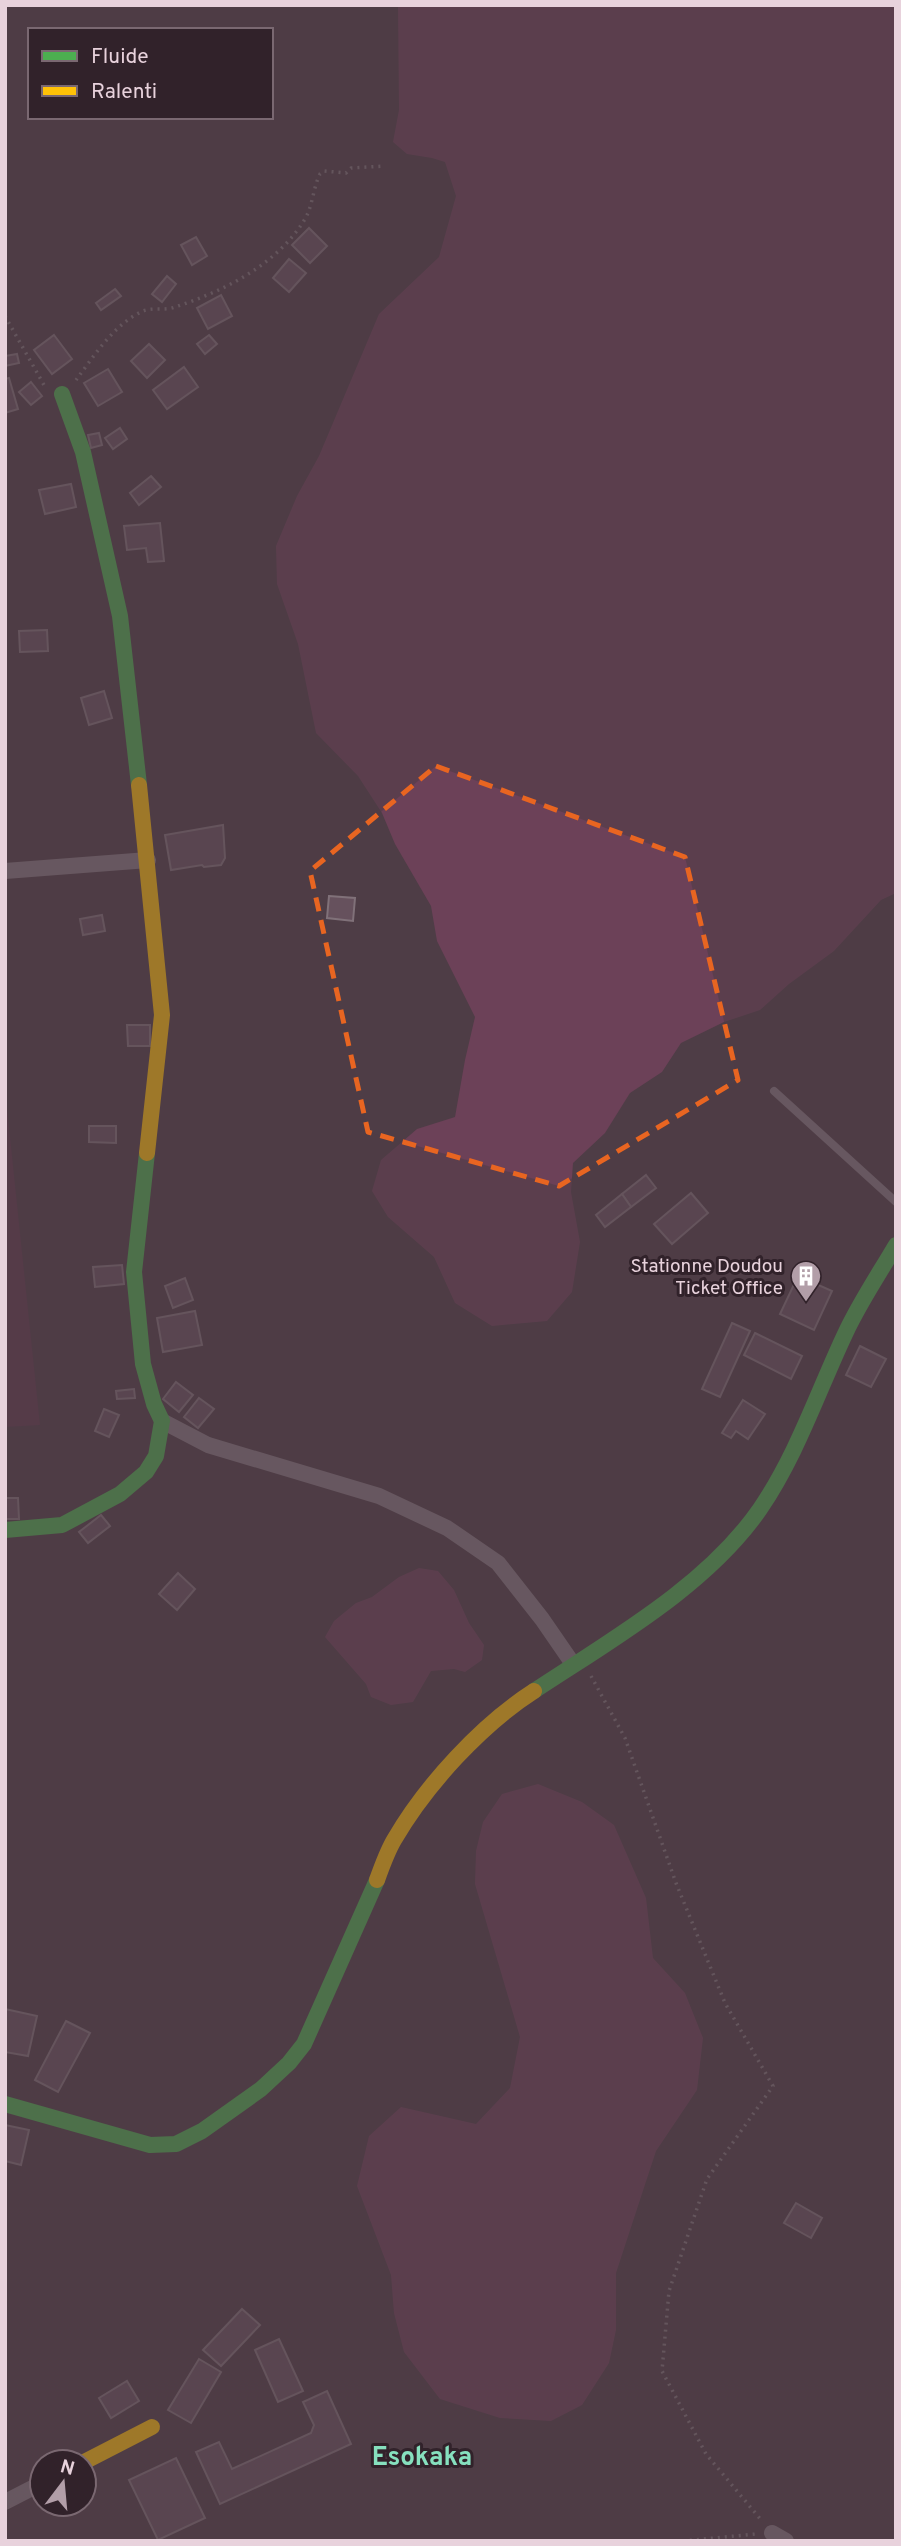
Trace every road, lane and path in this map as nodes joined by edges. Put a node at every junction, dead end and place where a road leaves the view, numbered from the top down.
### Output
1 (385, 166) dead end
2 (5, 316) edge
3 (62, 394) junction
4 (148, 860) junction
5 (5, 871) edge
6 (774, 1091) dead end
7 (896, 1202) edge
8 (896, 1245) edge
9 (162, 1421) junction
10 (5, 1530) edge
11 (577, 1661) junction
12 (5, 2104) edge
13 (152, 2427) dead end
14 (98, 2455) edge
15 (28, 2490) edge
16 (5, 2502) edge
17 (779, 2537) edge
18 (683, 2541) edge

1 - 3 path
2 - 3 path
3 - 4 street
4 - 5 street
4 - 9 street
6 - 7 lane
8 - 11 street
9 - 10 street
9 - 11 street
11 - 12 street
11 - 17 path
13 - 14 street
15 - 16 street
17 - 18 path

